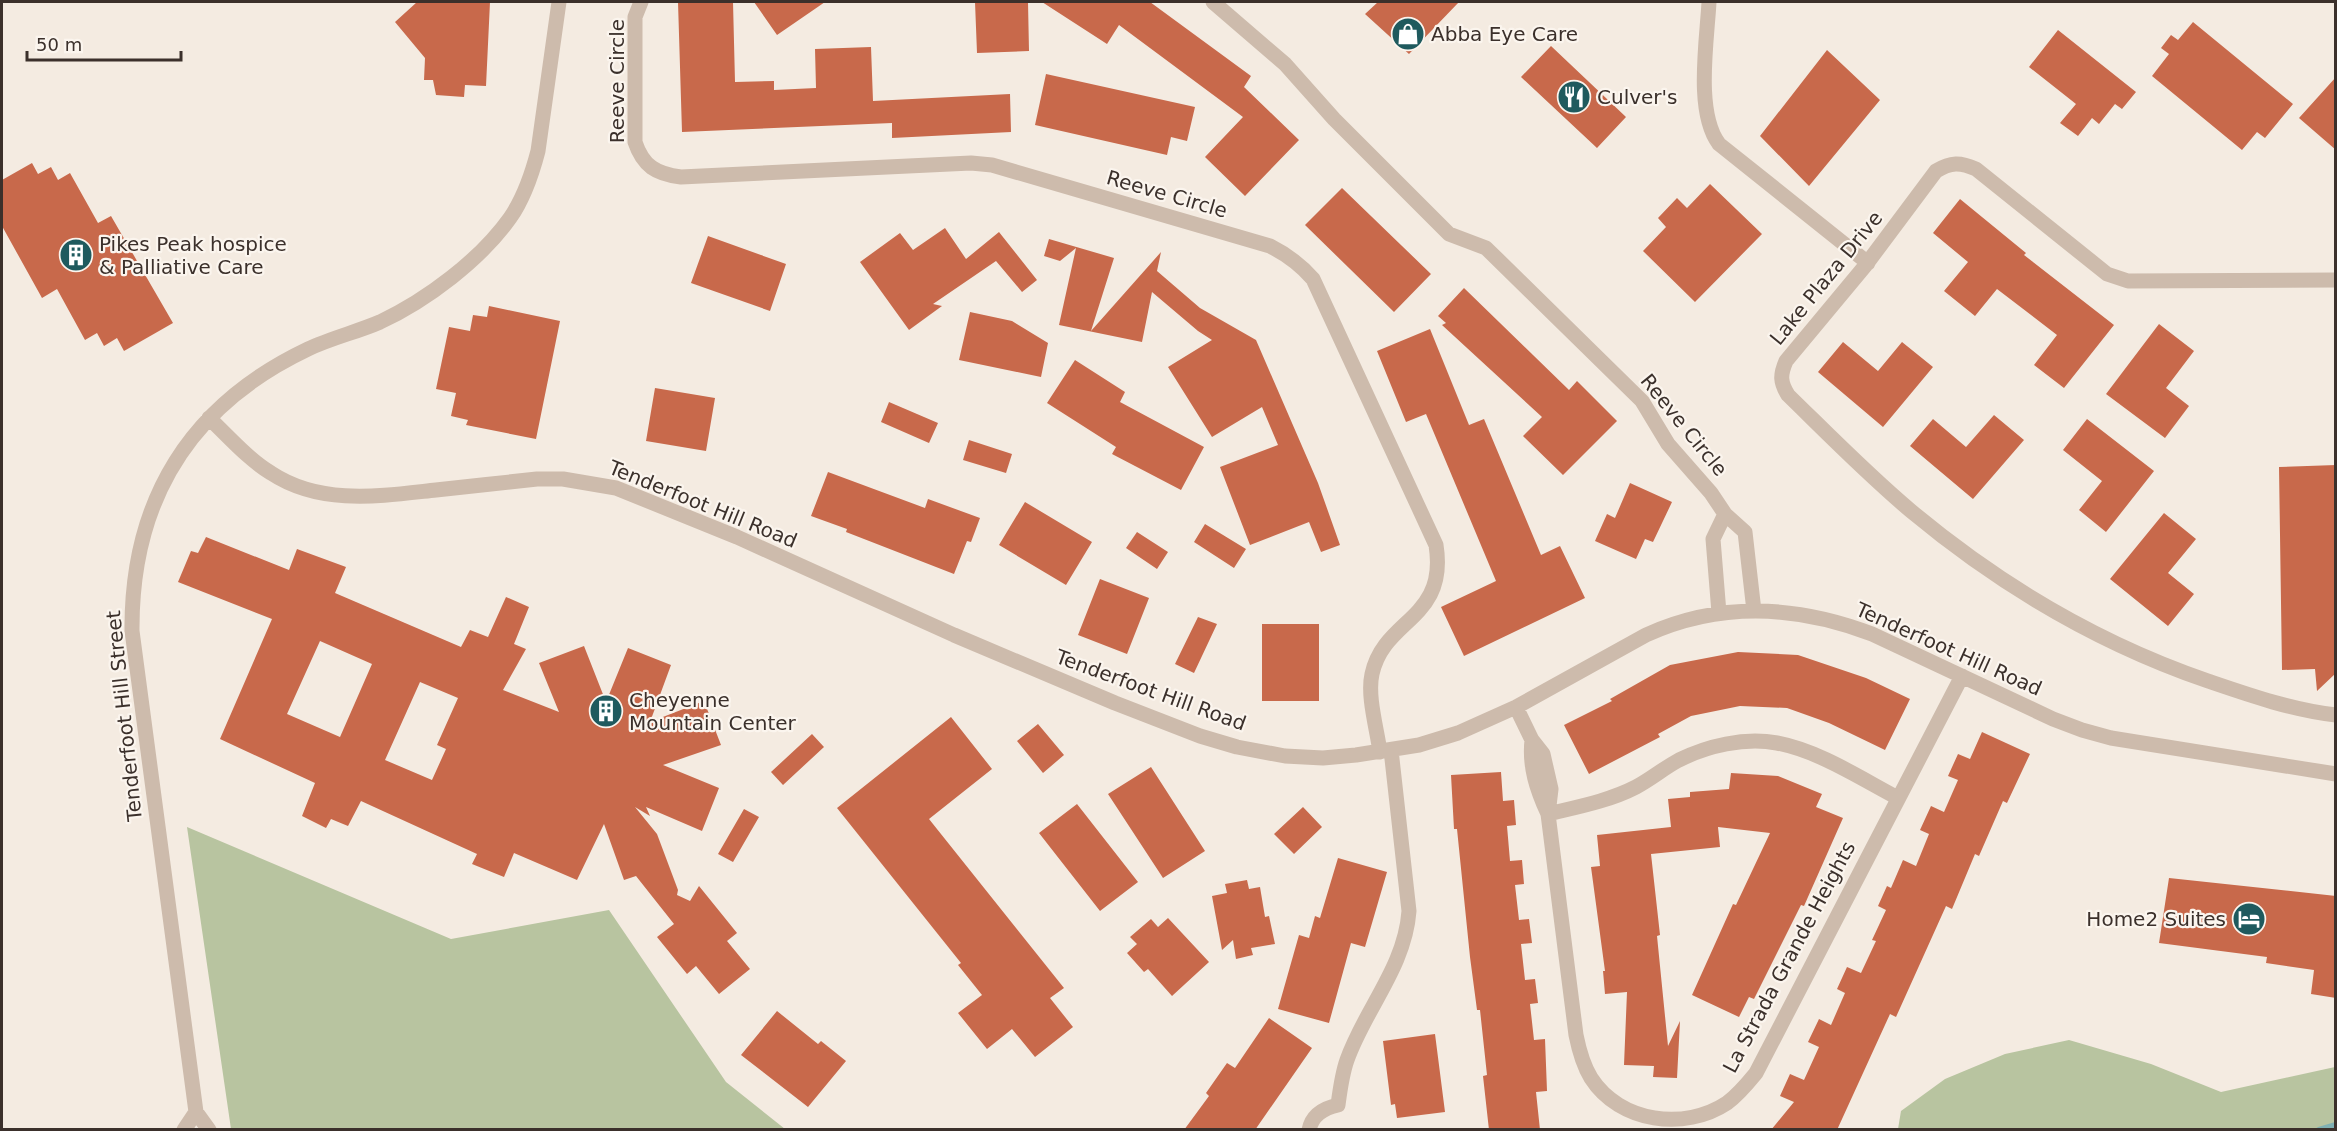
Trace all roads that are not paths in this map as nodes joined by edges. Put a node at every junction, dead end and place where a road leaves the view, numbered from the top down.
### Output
1 (559, 2) edge
2 (641, 2) edge
3 (1213, 2) edge
4 (1708, 2) edge
5 (1868, 263) junction
6 (2336, 280) edge
7 (209, 418) junction
8 (1725, 514) junction
9 (1754, 611) junction
10 (1719, 613) junction
11 (1962, 676) junction
12 (1516, 707) junction
13 (2336, 715) edge
14 (1386, 751) junction
15 (2336, 774) edge
16 (1898, 798) junction
17 (1548, 814) junction
18 (196, 1112) junction
19 (184, 1130) edge
20 (209, 1130) edge
21 (1309, 1130) edge

1 - 7 street, Tenderfoot Hill Street
2 - 14 street, Reeve Circle
3 - 8 street, Reeve Circle
4 - 5 street
5 - 6 street, Lake Plaza Drive
5 - 13 street, Lake Plaza Drive
7 - 14 street, Tenderfoot Hill Road
7 - 18 street, Tenderfoot Hill Street
8 - 9 street, Reeve Circle
8 - 10 street
9 - 10 street, Tenderfoot Hill Road
9 - 11 street, Tenderfoot Hill Road
10 - 12 street, Tenderfoot Hill Road
11 - 15 street, Tenderfoot Hill Road
11 - 16 street, La Strada Grande Heights
12 - 14 street, Tenderfoot Hill Road
12 - 17 street, La Strada Grande Heights
14 - 21 street, Reeve Circle
16 - 17 street
16 - 17 street, La Strada Grande Heights
18 - 19 street
18 - 20 street, Tenderfoot Hill Street

